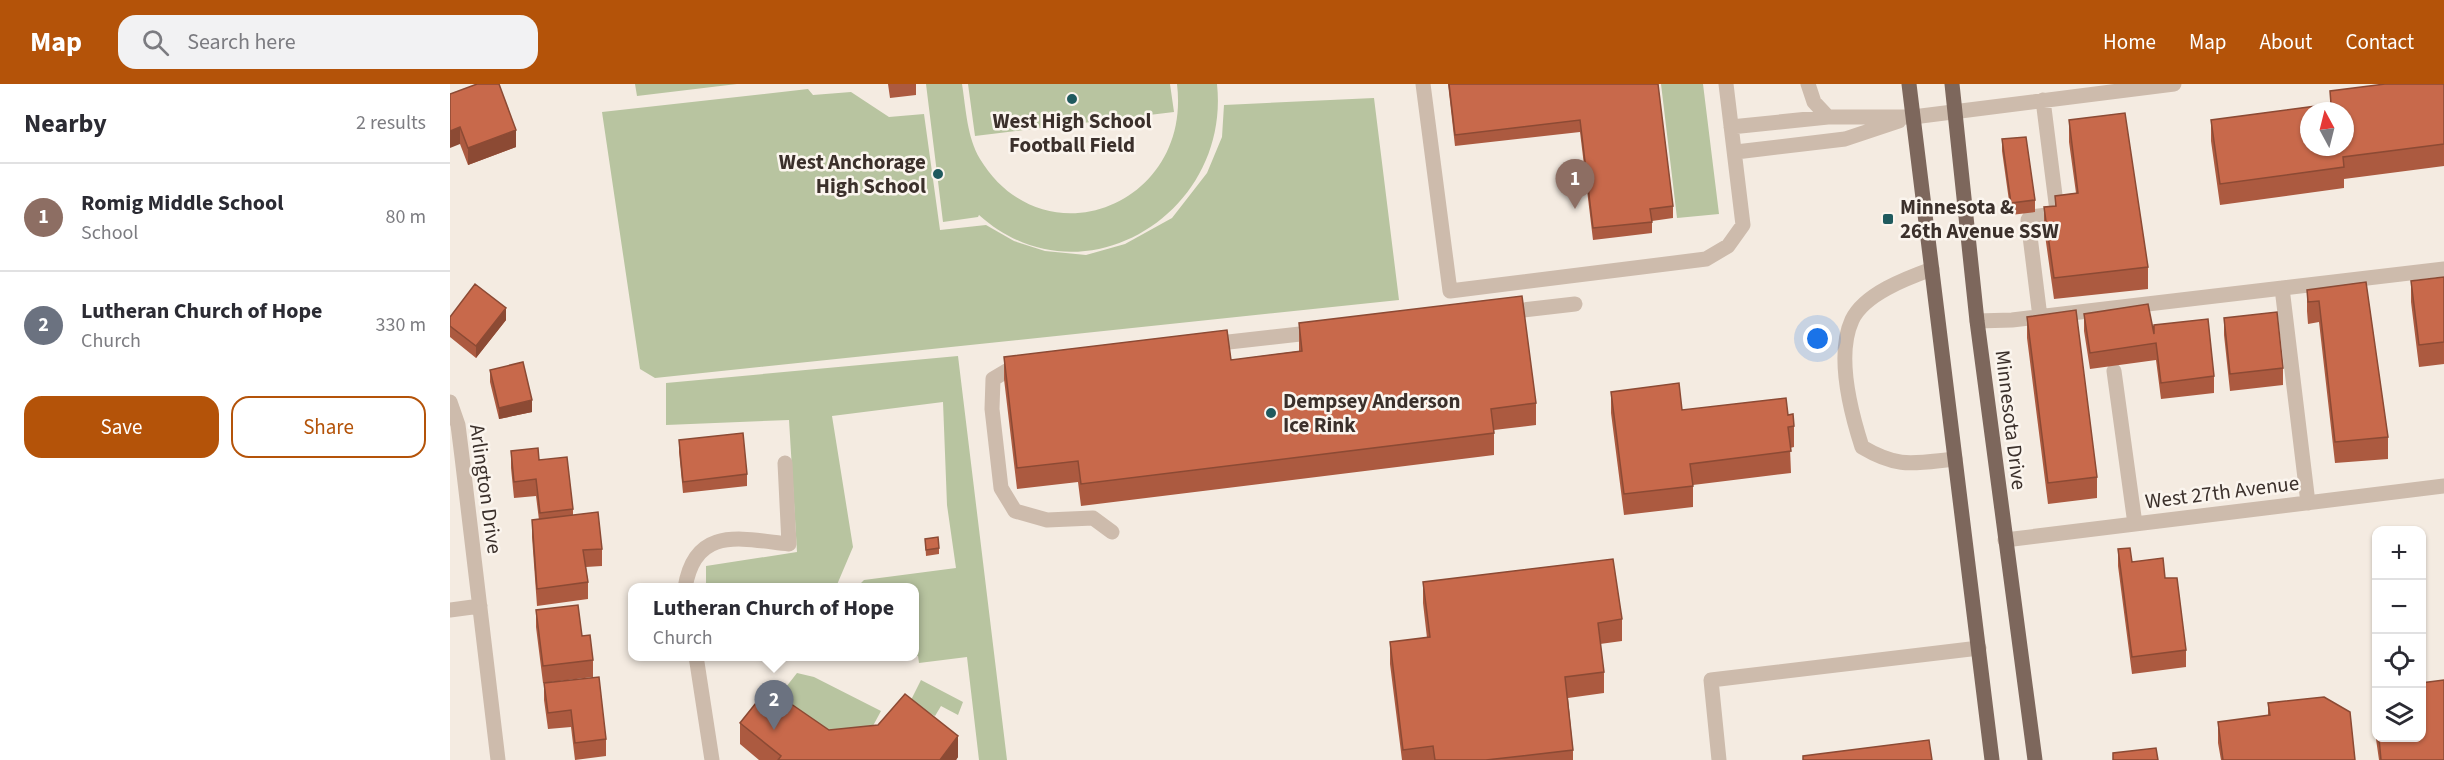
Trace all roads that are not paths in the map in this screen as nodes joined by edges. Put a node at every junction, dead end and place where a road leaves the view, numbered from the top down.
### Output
1 (1423, 84) edge
2 (1726, 84) edge
3 (1808, 84) edge
4 (1909, 84) edge
5 (1952, 84) edge
6 (2174, 84) edge
7 (2043, 100) junction
8 (1956, 111) junction
9 (1828, 117) junction
10 (1913, 117) junction
11 (1731, 127) junction
12 (1736, 152) junction
13 (1932, 269) junction
14 (2444, 269) edge
15 (2282, 288) junction
16 (1575, 304) dead end
17 (1489, 314) edge
18 (2040, 317) junction
19 (1977, 321) junction
20 (1335, 331) edge
21 (1193, 346) edge
22 (1039, 363) edge
23 (2114, 371) dead end
24 (450, 402) edge
25 (1955, 459) junction
26 (785, 463) dead end
27 (2444, 486) edge
28 (2308, 503) junction
29 (2135, 524) junction
30 (1112, 532) dead end
31 (2005, 540) junction
32 (687, 583) edge
33 (480, 606) junction
34 (450, 610) edge
35 (1979, 648) junction
36 (697, 661) edge
37 (498, 760) edge
38 (712, 760) edge
39 (1719, 760) edge
40 (1992, 760) edge
41 (2035, 760) edge

1 - 12 street
2 - 11 street
3 - 9 street
4 - 10 main road
5 - 8 main road, Minnesota Drive
6 - 7 street
7 - 8 street
7 - 18 street
8 - 10 street
8 - 19 main road, Minnesota Drive
9 - 10 street
9 - 11 street
10 - 12 street
10 - 13 main road
11 - 12 street
13 - 25 main road
13 - 25 street
14 - 15 street
15 - 18 street
15 - 28 street
16 - 17 street
18 - 19 street
19 - 31 main road, Minnesota Drive
20 - 21 street
22 - 30 street
23 - 29 street
24 - 33 street, Arlington Drive
25 - 35 main road
26 - 32 street
27 - 28 street, West 27th Avenue
28 - 29 street, West 27th Avenue
29 - 31 street, West 27th Avenue
31 - 41 main road, Minnesota Drive
33 - 34 street
33 - 37 street, Arlington Drive
35 - 39 street
35 - 40 main road
36 - 38 street

